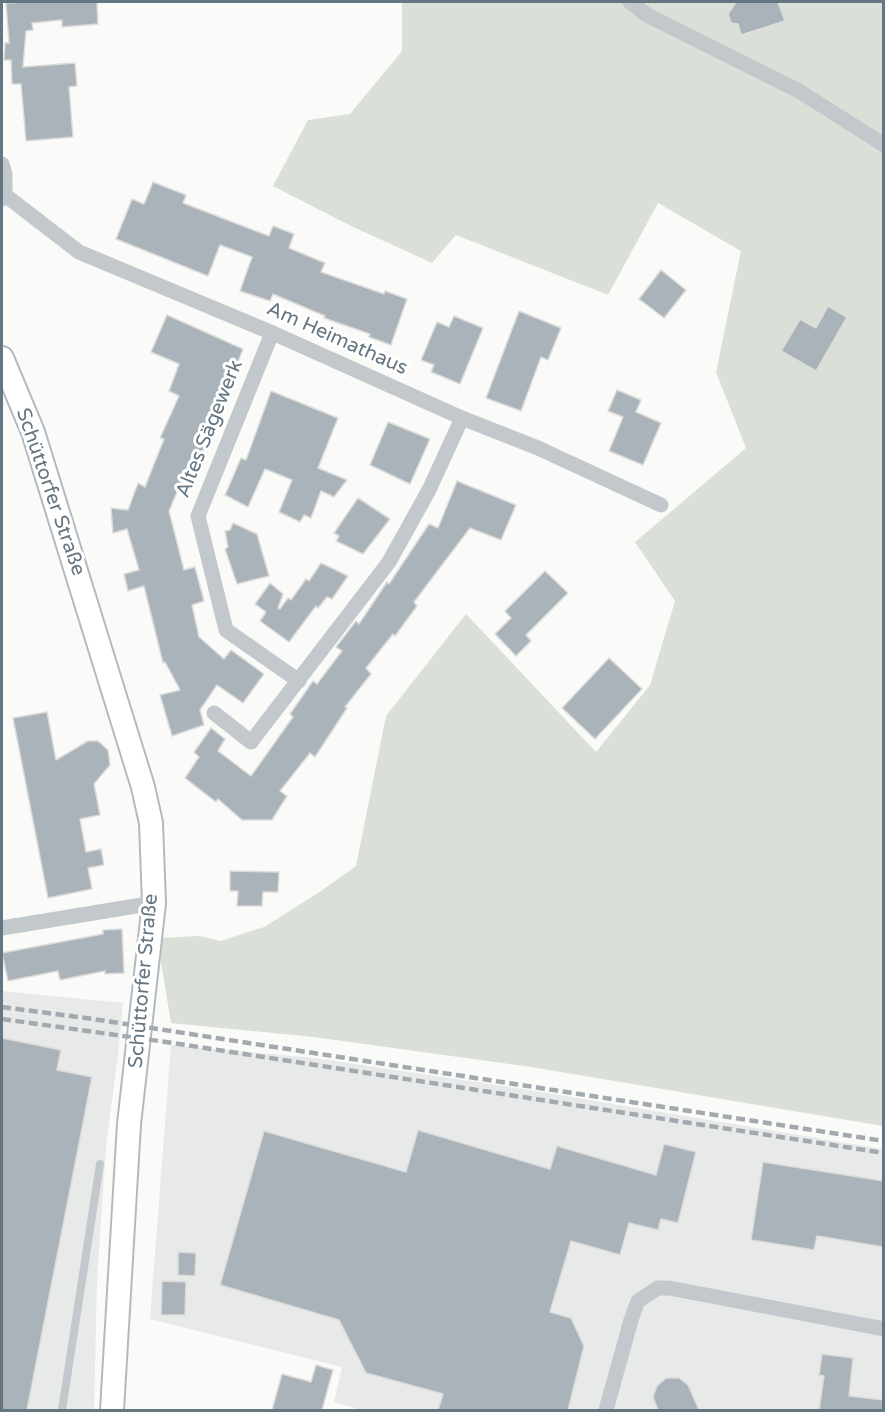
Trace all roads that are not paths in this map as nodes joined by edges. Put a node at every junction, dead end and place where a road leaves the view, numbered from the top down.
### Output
1 (630, 2) edge
2 (884, 145) edge
3 (2, 164) edge
4 (3, 197) edge
5 (272, 333) junction
6 (2, 358) edge
7 (462, 418) junction
8 (662, 505) dead end
9 (299, 681) junction
10 (214, 713) dead end
11 (154, 903) junction
12 (2, 928) edge
13 (100, 1164) dead end
14 (884, 1329) edge
15 (62, 1410) edge
16 (112, 1410) edge
17 (606, 1410) edge

1 - 2 street
3 - 4 street
4 - 5 street, Am Heimathaus
5 - 7 street, Am Heimathaus
5 - 9 street, Altes Sägewerk
6 - 11 main road, Schüttorfer Straße
7 - 8 street, Am Heimathaus
7 - 9 street
9 - 10 street
11 - 12 street
11 - 16 main road, Schüttorfer Straße
13 - 15 lane
14 - 17 street

